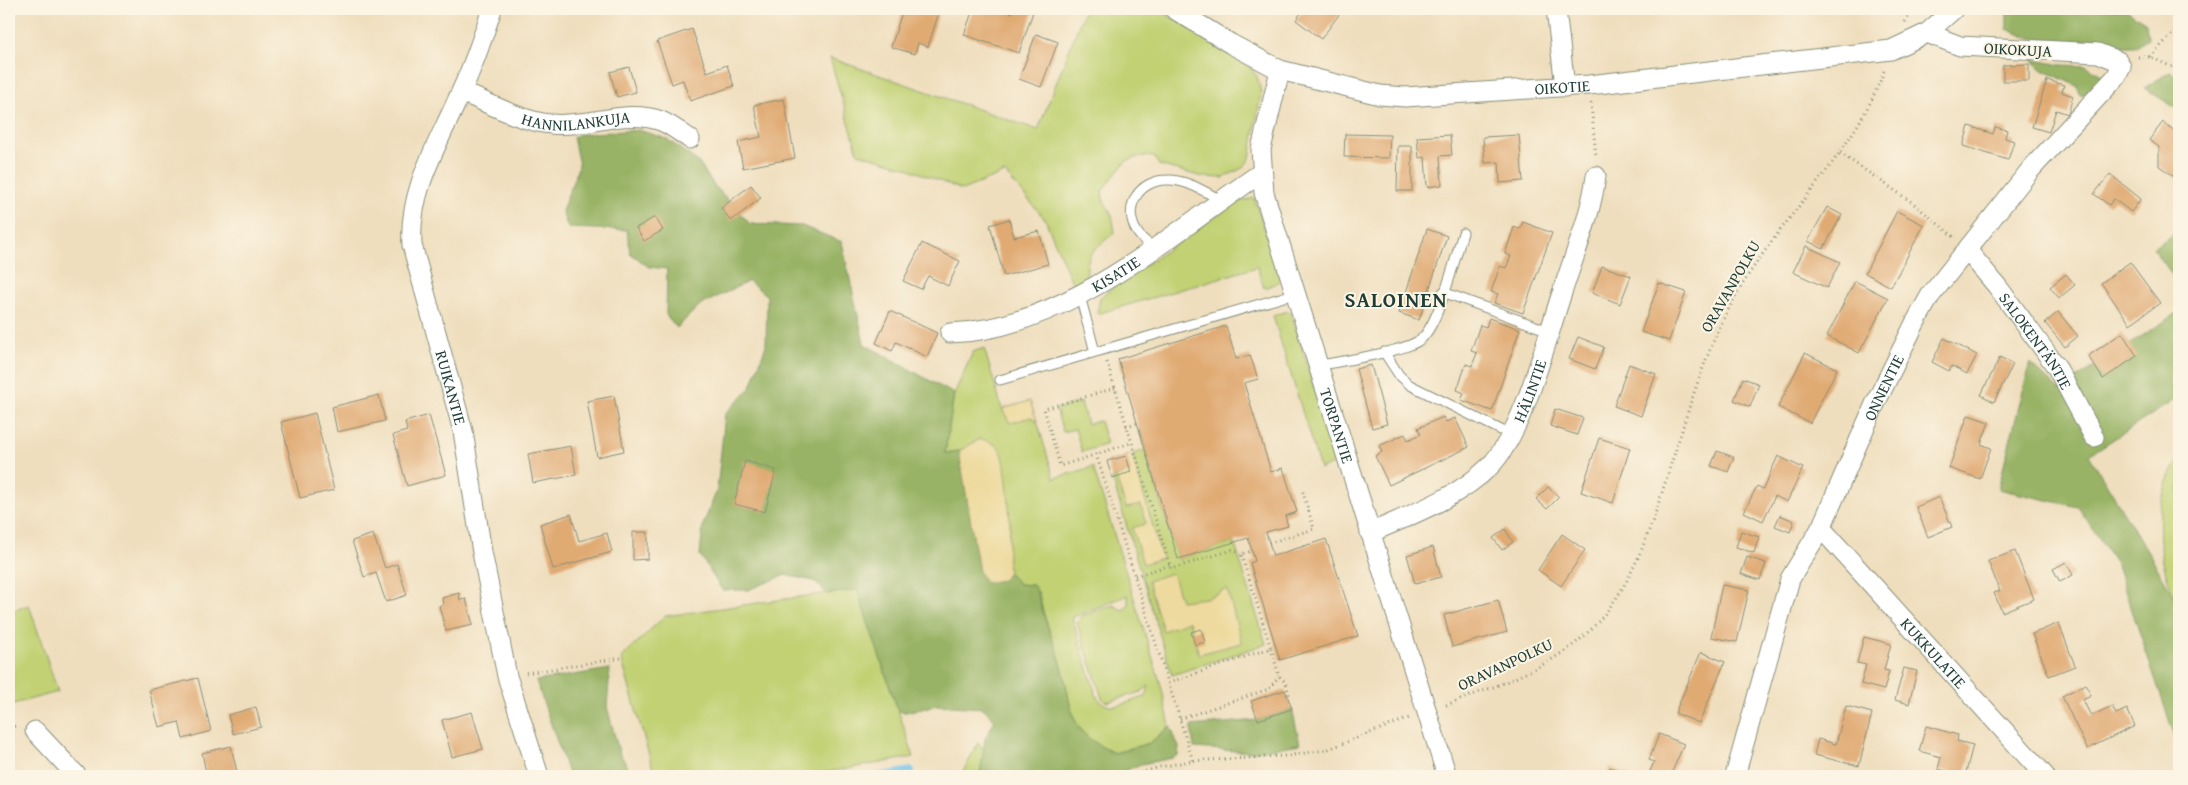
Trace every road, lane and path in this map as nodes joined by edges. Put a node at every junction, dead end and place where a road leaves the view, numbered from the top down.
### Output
1 (492, 9) edge
2 (1174, 9) edge
3 (1556, 9) edge
4 (1954, 9) edge
5 (2177, 29) dead end
6 (1928, 33) junction
7 (1891, 50) junction
8 (2110, 56) junction
9 (2150, 57) junction
10 (1280, 70) junction
11 (2179, 70) edge
12 (1589, 85) junction
13 (1565, 87) junction
14 (462, 92) junction
15 (690, 139) dead end
16 (1840, 152) junction
17 (1261, 174) junction
18 (1596, 176) joint
19 (1221, 200) junction
20 (1463, 233) dead end
21 (1154, 248) junction
22 (1967, 250) junction
23 (1443, 292) junction
24 (1294, 294) junction
25 (1080, 296) junction
26 (1549, 330) junction
27 (950, 333) dead end
28 (1099, 351) junction
29 (1384, 352) junction
30 (1317, 366) junction
31 (1000, 380) dead end
32 (1115, 388) junction
33 (1137, 423) dead end
34 (1126, 426) junction
35 (1511, 435) junction
36 (2094, 437) dead end
37 (1131, 443) junction
38 (1096, 454) junction
39 (1302, 489) dead end
40 (1820, 528) junction
41 (1370, 533) junction
42 (1269, 543) dead end
43 (1252, 550) dead end
44 (1241, 554) junction
45 (1170, 564) junction
46 (1135, 576) junction
47 (1271, 648) junction
48 (621, 658) dead end
49 (506, 676) junction
50 (1279, 676) junction
51 (1168, 683) junction
52 (1288, 697) dead end
53 (1426, 712) junction
54 (1180, 719) junction
55 (35, 730) dead end
56 (1192, 761) junction
57 (77, 776) edge
58 (539, 776) edge
59 (1131, 776) edge
60 (1447, 776) edge
61 (1735, 776) edge
62 (2045, 776) edge

1 - 14 street, RUIKANTIE
2 - 10 street, OIKOTIE
3 - 13 street
4 - 6 street, OIKOTIE
5 - 9 path
6 - 7 street, OIKOTIE
6 - 8 street, OIKOKUJA
7 - 12 street, OIKOTIE
7 - 16 path, ORAVANPOLKU
8 - 9 path
8 - 22 street, ONNENTIE
9 - 11 path
10 - 13 street, OIKOTIE
10 - 17 street, TORPANTIE
12 - 13 street, OIKOTIE
12 - 18 path
14 - 15 street, HANNILANKUJA
14 - 49 street, RUIKANTIE
16 - 22 path
16 - 53 path, ORAVANPOLKU
17 - 19 street, KISATIE
17 - 24 street, TORPANTIE
18 - 26 street, HÄLINTIE
19 - 21 street, KISATIE
19 - 21 lane
20 - 23 lane
21 - 25 street, KISATIE
22 - 36 street, SALOKENTÄNTIE
22 - 40 street, ONNENTIE
23 - 26 lane
23 - 29 lane
24 - 28 lane
24 - 30 street, TORPANTIE
25 - 27 street, KISATIE
25 - 28 lane
26 - 35 street, HÄLINTIE
28 - 31 lane
28 - 32 path
29 - 30 lane
29 - 35 lane
30 - 41 street, TORPANTIE
32 - 34 path
32 - 38 path
33 - 34 path
34 - 37 path
35 - 41 street, HÄLINTIE
37 - 38 path
37 - 45 path
38 - 46 path
39 - 42 path
40 - 61 street, ONNENTIE
40 - 62 street, KUKKULATIE
41 - 53 street, TORPANTIE
43 - 44 path
44 - 45 path
44 - 47 path
45 - 46 path
46 - 51 path
47 - 50 path
47 - 51 path
48 - 49 path
49 - 58 street, RUIKANTIE
50 - 52 path
50 - 54 path
51 - 54 path
53 - 56 path, ORAVANPOLKU
53 - 60 street, TORPANTIE
54 - 56 path
55 - 57 street
56 - 59 path, ORAVANPOLKU

